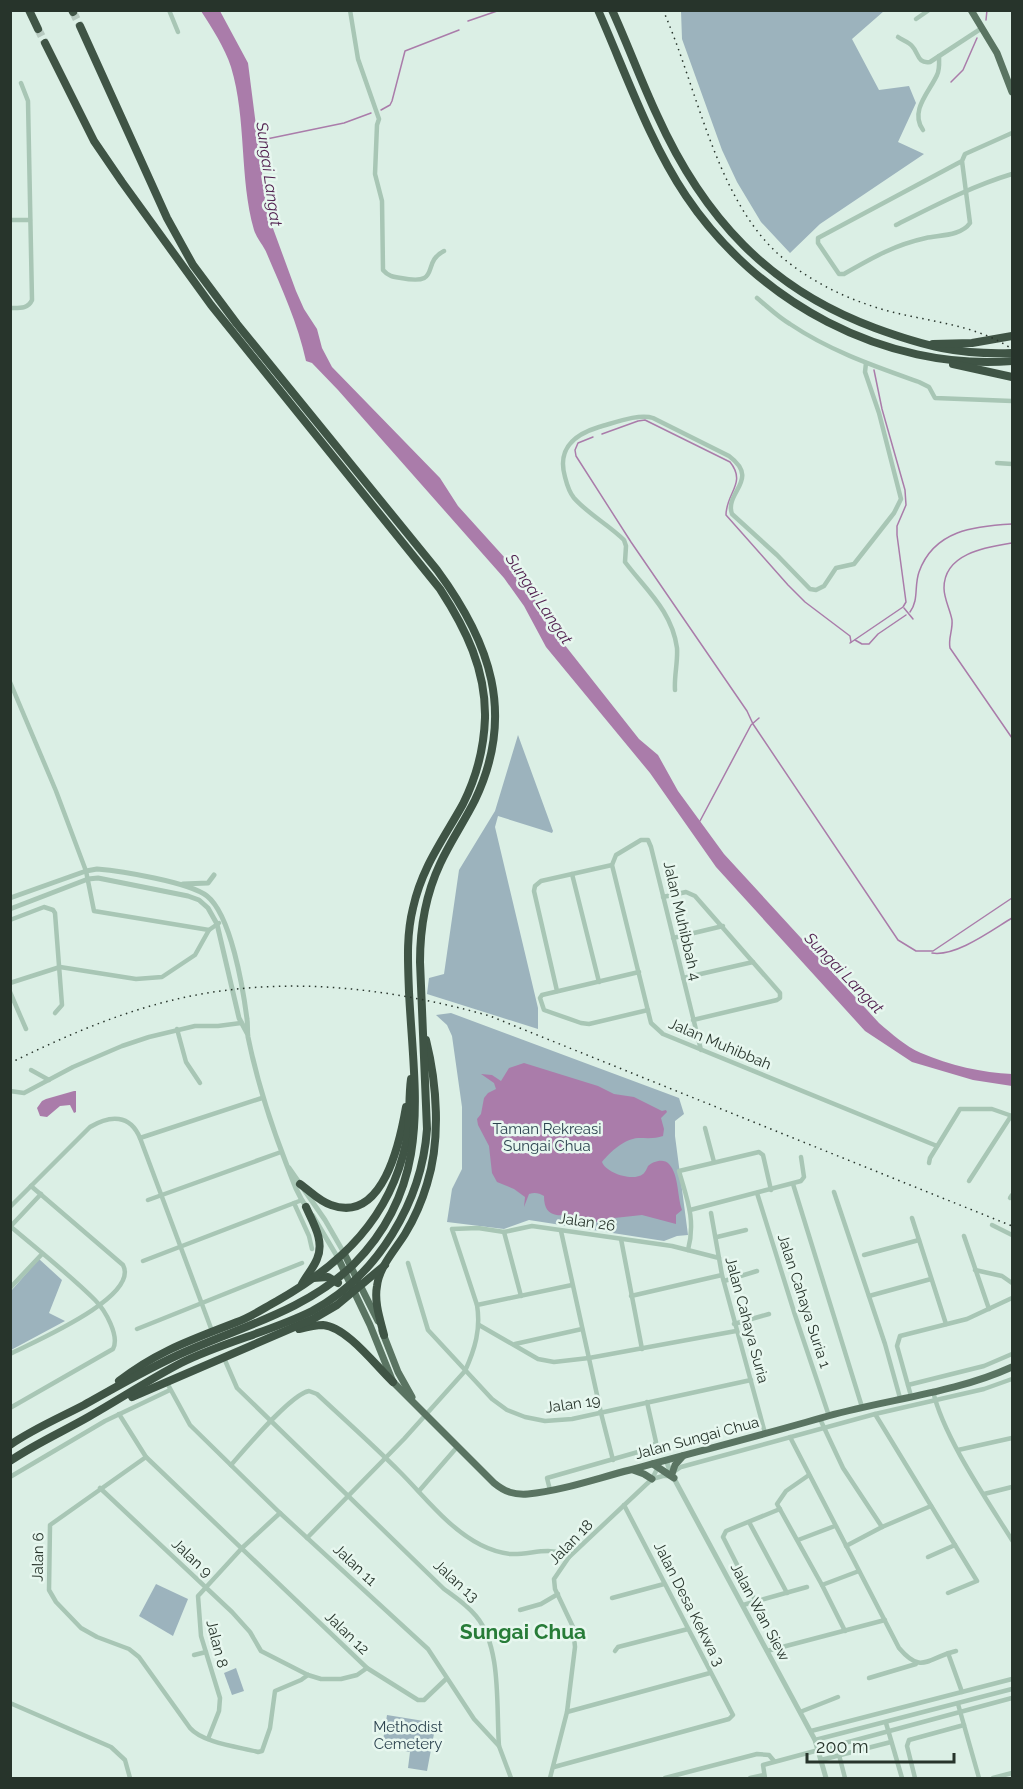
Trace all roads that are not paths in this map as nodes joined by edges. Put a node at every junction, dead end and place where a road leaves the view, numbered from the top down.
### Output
1 (29, 10) edge
2 (169, 10) edge
3 (350, 10) edge
4 (598, 10) edge
5 (612, 10) edge
6 (929, 10) edge
7 (971, 10) edge
8 (915, 19) dead end
9 (80, 26) tunnel mouth
10 (982, 28) junction
11 (38, 29) tunnel mouth
12 (178, 32) dead end
13 (898, 37) dead end
14 (45, 43) tunnel mouth
15 (939, 56) junction
16 (21, 83) dead end
17 (1012, 92) edge
18 (923, 130) dead end
19 (1012, 133) edge
20 (962, 161) junction
21 (1012, 174) edge
22 (966, 189) junction
23 (10, 220) edge
24 (30, 220) junction
25 (896, 225) dead end
26 (444, 251) dead end
27 (757, 298) dead end
28 (10, 308) edge
29 (1012, 337) edge
30 (916, 343) junction
31 (1012, 352) edge
32 (919, 356) junction
33 (1012, 361) edge
34 (866, 363) junction
35 (1011, 376) edge
36 (1012, 401) edge
37 (996, 463) dead end
38 (1012, 464) edge
39 (10, 682) edge
40 (675, 690) dead end
41 (13, 696) edge
42 (612, 863) junction
43 (86, 871) junction
44 (572, 874) junction
45 (214, 875) dead end
46 (88, 879) junction
47 (181, 885) junction
48 (663, 897) junction
49 (10, 898) edge
50 (13, 908) edge
51 (19, 916) junction
52 (10, 920) edge
53 (225, 922) junction
54 (217, 924) junction
55 (723, 926) junction
56 (209, 930) junction
57 (673, 938) junction
58 (753, 962) junction
59 (60, 967) junction
60 (639, 972) junction
61 (683, 978) junction
62 (599, 982) junction
63 (10, 983) edge
64 (557, 991) junction
65 (10, 993) edge
66 (648, 1010) junction
67 (55, 1013) dead end
68 (693, 1020) junction
69 (422, 1022) junction
70 (241, 1023) junction
71 (26, 1029) dead end
72 (177, 1029) junction
73 (248, 1034) junction
74 (701, 1050) junction
75 (413, 1067) junction
76 (31, 1070) dead end
77 (48, 1080) junction
78 (200, 1083) dead end
79 (409, 1089) junction
80 (10, 1091) edge
81 (262, 1098) junction
82 (1012, 1116) edge
83 (705, 1128) dead end
84 (140, 1138) junction
85 (937, 1146) junction
86 (281, 1152) junction
87 (801, 1158) dead end
88 (714, 1162) junction
89 (929, 1163) dead end
90 (286, 1164) junction
91 (969, 1181) dead end
92 (300, 1184) junction
93 (793, 1184) junction
94 (31, 1186) junction
95 (771, 1190) junction
96 (834, 1192) dead end
97 (757, 1193) junction
98 (41, 1194) junction
99 (162, 1195) junction
100 (148, 1200) dead end
101 (294, 1203) junction
102 (304, 1204) junction
103 (10, 1207) edge
104 (690, 1210) junction
105 (711, 1213) dead end
106 (912, 1218) dead end
107 (992, 1225) dead end
108 (11, 1227) edge
109 (746, 1230) dead end
110 (561, 1231) junction
111 (504, 1232) junction
112 (1012, 1235) edge
113 (964, 1236) dead end
114 (360, 1238) junction
115 (717, 1238) junction
116 (621, 1239) junction
117 (919, 1240) junction
118 (181, 1247) junction
119 (312, 1249) dead end
120 (688, 1250) junction
121 (42, 1254) junction
122 (864, 1255) dead end
123 (341, 1256) junction
124 (719, 1258) junction
125 (143, 1261) dead end
126 (302, 1263) dead end
127 (408, 1263) dead end
128 (385, 1265) junction
129 (975, 1270) junction
130 (757, 1272) dead end
131 (312, 1278) junction
132 (723, 1278) junction
133 (932, 1280) junction
134 (1012, 1283) edge
135 (572, 1285) junction
136 (302, 1286) junction
137 (361, 1286) junction
138 (10, 1288) edge
139 (354, 1292) junction
140 (521, 1296) junction
141 (631, 1296) junction
142 (869, 1296) junction
143 (1012, 1298) edge
144 (202, 1304) junction
145 (337, 1305) junction
146 (477, 1305) junction
147 (100, 1306) junction
148 (989, 1309) junction
149 (769, 1314) dead end
150 (734, 1324) junction
151 (946, 1324) junction
152 (479, 1325) junction
153 (137, 1329) dead end
154 (582, 1329) junction
155 (212, 1331) junction
156 (736, 1331) junction
157 (286, 1332) junction
158 (384, 1335) junction
159 (515, 1344) junction
160 (642, 1349) junction
161 (10, 1354) edge
162 (1012, 1354) edge
163 (223, 1357) junction
164 (589, 1358) junction
165 (1012, 1366) edge
166 (465, 1371) junction
167 (1012, 1379) edge
168 (751, 1380) junction
169 (166, 1381) junction
170 (393, 1382) junction
171 (964, 1383) junction
172 (908, 1385) junction
173 (170, 1390) junction
174 (933, 1391) junction
175 (107, 1392) junction
176 (967, 1393) junction
177 (911, 1396) junction
178 (900, 1398) junction
179 (936, 1401) junction
180 (647, 1402) junction
181 (418, 1405) junction
182 (11, 1406) edge
183 (862, 1407) junction
184 (426, 1413) junction
185 (601, 1413) junction
186 (119, 1414) junction
187 (875, 1414) junction
188 (90, 1416) junction
189 (829, 1416) junction
190 (820, 1419) junction
191 (271, 1422) junction
192 (824, 1428) junction
193 (765, 1433) junction
194 (790, 1437) junction
195 (1012, 1438) edge
196 (10, 1445) edge
197 (458, 1446) junction
198 (715, 1447) junction
199 (958, 1450) junction
200 (685, 1455) junction
201 (146, 1457) junction
202 (717, 1457) junction
203 (386, 1458) junction
204 (613, 1460) junction
205 (10, 1461) edge
206 (659, 1463) junction
207 (231, 1465) junction
208 (630, 1469) junction
209 (809, 1475) junction
210 (673, 1476) junction
211 (10, 1477) edge
212 (652, 1479) junction
213 (1012, 1487) edge
214 (100, 1488) junction
215 (550, 1490) junction
216 (418, 1491) junction
217 (984, 1494) junction
218 (348, 1496) junction
219 (624, 1505) junction
220 (931, 1506) junction
221 (780, 1509) junction
222 (280, 1513) junction
223 (749, 1522) junction
224 (835, 1526) junction
225 (882, 1527) junction
226 (307, 1538) junction
227 (798, 1540) junction
228 (1012, 1540) edge
229 (955, 1545) junction
230 (846, 1546) junction
231 (242, 1548) junction
232 (569, 1557) junction
233 (928, 1557) dead end
234 (859, 1571) junction
235 (664, 1584) junction
236 (822, 1585) junction
237 (206, 1587) junction
238 (807, 1587) dead end
239 (787, 1593) junction
240 (948, 1593) dead end
241 (558, 1594) junction
242 (612, 1598) dead end
243 (756, 1602) junction
244 (743, 1605) junction
245 (520, 1610) dead end
246 (885, 1620) junction
247 (688, 1629) junction
248 (845, 1631) junction
249 (956, 1650) dead end
250 (615, 1651) dead end
251 (767, 1651) junction
252 (206, 1652) junction
253 (948, 1653) junction
254 (194, 1655) dead end
255 (916, 1664) junction
256 (367, 1668) junction
257 (710, 1673) junction
258 (308, 1675) junction
259 (869, 1678) dead end
260 (446, 1679) junction
261 (1012, 1679) edge
262 (1012, 1689) edge
263 (962, 1692) junction
264 (838, 1696) dead end
265 (1012, 1698) edge
266 (10, 1703) edge
267 (958, 1704) junction
268 (567, 1712) junction
269 (800, 1712) junction
270 (961, 1713) junction
271 (886, 1723) junction
272 (964, 1725) junction
273 (811, 1731) junction
274 (889, 1732) junction
275 (208, 1739) junction
276 (815, 1740) junction
277 (891, 1742) junction
278 (499, 1746) junction
279 (819, 1750) junction
280 (839, 1755) junction
281 (821, 1760) junction
282 (774, 1761) junction
283 (554, 1767) junction
284 (1012, 1773) edge
285 (765, 1777) edge
286 (130, 1779) edge
287 (511, 1779) edge
288 (550, 1779) edge
289 (665, 1779) edge
290 (750, 1779) edge
291 (826, 1779) edge
292 (845, 1779) edge
293 (902, 1779) edge
294 (915, 1779) edge
295 (979, 1779) edge
296 (993, 1779) edge

1 - 11 highway
2 - 12 street
3 - 26 street
4 - 32 highway
5 - 30 highway
6 - 8 street
7 - 10 main road
9 - 69 highway
10 - 15 street
10 - 17 main road
13 - 15 street
14 - 75 highway
15 - 18 street
16 - 24 street
19 - 20 street
20 - 22 street
20 - 22 street
21 - 22 street
22 - 25 street
23 - 24 street
24 - 28 street
27 - 34 street
29 - 30 highway
30 - 31 highway
32 - 33 highway
32 - 35 highway
34 - 36 street
34 - 40 street
37 - 38 street
39 - 41 street
41 - 43 street
42 - 44 street
42 - 48 street, Jalan Muhibbah 4
42 - 60 street, Jalan Muhibbah
43 - 46 street
43 - 47 street
43 - 49 street
44 - 62 street
44 - 64 street
45 - 47 street
46 - 50 street
46 - 54 street
46 - 56 street
47 - 53 street
48 - 55 street
48 - 57 street, Jalan Muhibbah 4
50 - 51 street
51 - 52 street
51 - 59 street
53 - 54 street
53 - 73 street
54 - 56 street
54 - 70 street
55 - 57 street
55 - 58 street
56 - 59 street
57 - 61 street, Jalan Muhibbah 4
58 - 61 street
58 - 68 street
59 - 63 street
59 - 67 street
60 - 62 street
60 - 66 street, Jalan Muhibbah
61 - 68 street, Jalan Muhibbah 4
62 - 64 street
64 - 66 street
65 - 71 street
66 - 74 street, Jalan Muhibbah
68 - 74 street, Jalan Muhibbah 4
69 - 128 highway
69 - 188 highway
70 - 72 street
70 - 73 street
72 - 77 street
72 - 78 street
73 - 81 street
74 - 85 street, Jalan Muhibbah
75 - 79 highway
75 - 175 highway
76 - 77 street
77 - 80 street
79 - 92 highway
79 - 114 highway
81 - 84 street
81 - 86 street
82 - 85 street
82 - 91 street
83 - 88 street
84 - 94 street
84 - 99 street
85 - 89 street
86 - 90 street
86 - 99 street
87 - 93 street
88 - 95 street
88 - 104 street
90 - 92 street
90 - 102 street
92 - 123 street
93 - 95 street
93 - 183 street
94 - 98 street
94 - 103 street
95 - 97 street
96 - 142 street
97 - 104 street
97 - 189 street, Jalan Cahaya Suria 1
98 - 108 street
98 - 147 street
99 - 100 street
99 - 118 street
101 - 102 street
101 - 118 street
101 - 119 street
102 - 123 street
102 - 136 highway
104 - 120 street
105 - 115 street, Jalan Cahaya Suria
106 - 117 street
107 - 112 street
108 - 121 street
109 - 115 street
110 - 111 street, Jalan 26
110 - 116 street, Jalan 26
110 - 135 street
111 - 140 street
111 - 146 street, Jalan 26
113 - 129 street
114 - 123 highway
114 - 128 highway
115 - 124 street, Jalan Cahaya Suria
116 - 120 street, Jalan 26
116 - 141 street
117 - 122 street
117 - 133 street
118 - 125 street
118 - 144 street
120 - 124 street, Jalan 26
121 - 138 street
121 - 147 street
123 - 131 highway
123 - 137 main road, Jalan Sungai Chua
123 - 139 main road, Jalan Sungai Chua
124 - 132 street, Jalan Cahaya Suria
126 - 144 street
127 - 166 street, Jalan 19
128 - 137 highway
128 - 158 highway
129 - 134 street
129 - 148 street
130 - 132 street
131 - 136 highway
131 - 145 highway
132 - 141 street
132 - 150 street, Jalan Cahaya Suria
133 - 142 street
133 - 151 street
135 - 140 street
135 - 154 street
136 - 155 highway
137 - 139 highway
137 - 158 main road, Jalan Sungai Chua
139 - 145 highway
139 - 170 main road, Jalan Sungai Chua
140 - 146 street
141 - 160 street
142 - 178 street
143 - 148 street
144 - 153 street
144 - 155 street
145 - 157 highway
146 - 152 street
147 - 161 street
147 - 182 street
148 - 151 street
149 - 150 street
150 - 156 street, Jalan Cahaya Suria
151 - 172 street
152 - 159 street
152 - 166 street
154 - 159 street
154 - 164 street
155 - 175 highway
156 - 160 street
156 - 168 street, Jalan Cahaya Suria
157 - 163 highway
157 - 170 highway
158 - 181 main road, Jalan Sungai Chua
159 - 164 street
160 - 164 street
162 - 172 street
163 - 169 highway
163 - 191 street, Jalan 13
164 - 185 street
165 - 171 main road, Jalan Sungai Chua
166 - 184 street
166 - 185 street, Jalan 19
167 - 176 street
168 - 180 street, Jalan 19
168 - 193 street, Jalan Cahaya Suria
169 - 173 street, Jalan 11
169 - 188 highway
170 - 181 main road, Jalan Sungai Chua
171 - 174 main road, Jalan Sungai Chua
171 - 176 street
172 - 177 street
173 - 186 street
173 - 207 street, Jalan 11
174 - 177 main road, Jalan Sungai Chua
174 - 179 street
175 - 196 highway
176 - 179 street
177 - 178 main road, Jalan Sungai Chua
178 - 183 main road, Jalan Sungai Chua
179 - 187 street
179 - 199 street
180 - 185 street, Jalan 19
180 - 204 street
181 - 184 main road, Jalan Sungai Chua
183 - 189 main road, Jalan Sungai Chua
184 - 197 main road, Jalan Sungai Chua
184 - 203 street
185 - 204 street
186 - 201 street, Jalan 12
186 - 211 street
187 - 192 street
187 - 220 street
188 - 205 highway
189 - 190 main road, Jalan Sungai Chua
190 - 192 street
190 - 193 main road, Jalan Sungai Chua
191 - 203 street
191 - 207 street
191 - 218 street, Jalan 13
192 - 194 street
192 - 225 street
193 - 198 main road, Jalan Sungai Chua
194 - 202 street
194 - 209 street
195 - 199 street
197 - 215 main road, Jalan Sungai Chua
197 - 216 street
198 - 200 main road, Jalan Sungai Chua
198 - 202 street
199 - 217 street
200 - 206 main road, Jalan Sungai Chua
200 - 210 main road
201 - 214 street, Jalan 6
201 - 231 street, Jalan 12
202 - 210 street
203 - 216 street
203 - 218 street
204 - 215 street
206 - 208 main road, Jalan Sungai Chua
206 - 210 main road
206 - 212 street
207 - 222 street, Jalan 11
208 - 212 main road
208 - 215 main road, Jalan Sungai Chua
209 - 221 street
209 - 224 street
210 - 212 street
210 - 244 street, Jalan Wan Siew
212 - 219 street, Jalan 18
213 - 217 street
214 - 237 street, Jalan 9
214 - 275 street, Jalan 6
216 - 232 street
217 - 228 street
218 - 226 street
218 - 278 street, Jalan 13
219 - 232 street, Jalan 18
219 - 235 street, Jalan Desa Kekwa 3
220 - 225 street
220 - 229 street
221 - 223 street
221 - 227 street
222 - 226 street, Jalan 11
222 - 231 street, Jalan 8
223 - 239 street
223 - 243 street
224 - 227 street
224 - 230 street
225 - 230 street
226 - 260 street, Jalan 11
227 - 236 street
229 - 233 street
229 - 240 street
230 - 234 street
231 - 237 street, Jalan 8
231 - 256 street, Jalan 12
232 - 241 street, Jalan 18
234 - 236 street
234 - 246 street
235 - 242 street
235 - 247 street, Jalan Desa Kekwa 3
236 - 248 street
237 - 252 street, Jalan 8
237 - 258 street, Jalan 9
238 - 239 street
239 - 243 street
241 - 245 street
241 - 268 street
243 - 244 street
244 - 251 street, Jalan Wan Siew
246 - 248 street
246 - 255 street
247 - 250 street
247 - 257 street, Jalan Desa Kekwa 3
248 - 251 street
249 - 253 street
251 - 269 street, Jalan Wan Siew
252 - 254 street
252 - 275 street, Jalan 8
253 - 255 street
253 - 263 street
255 - 259 street
256 - 258 street
256 - 260 street, Jalan 12
257 - 268 street
257 - 283 street, Jalan Desa Kekwa 3
258 - 275 street
260 - 278 street, Jalan 11
261 - 263 street
262 - 267 street
263 - 273 street
264 - 269 street
265 - 270 street
266 - 286 street
267 - 270 street
267 - 271 street
268 - 283 street
269 - 273 street, Jalan Wan Siew
270 - 272 street
270 - 274 street
271 - 274 street
271 - 276 street
272 - 294 street
272 - 295 street
273 - 276 street, Jalan Wan Siew
274 - 277 street
274 - 279 street
276 - 279 street, Jalan Wan Siew
277 - 280 street
277 - 293 street
278 - 287 street, Jalan 11
279 - 281 street, Jalan Wan Siew
279 - 282 street
280 - 281 street
280 - 292 street
281 - 291 street, Jalan Wan Siew
282 - 285 street
282 - 289 street
283 - 288 street
284 - 296 street
285 - 290 street

